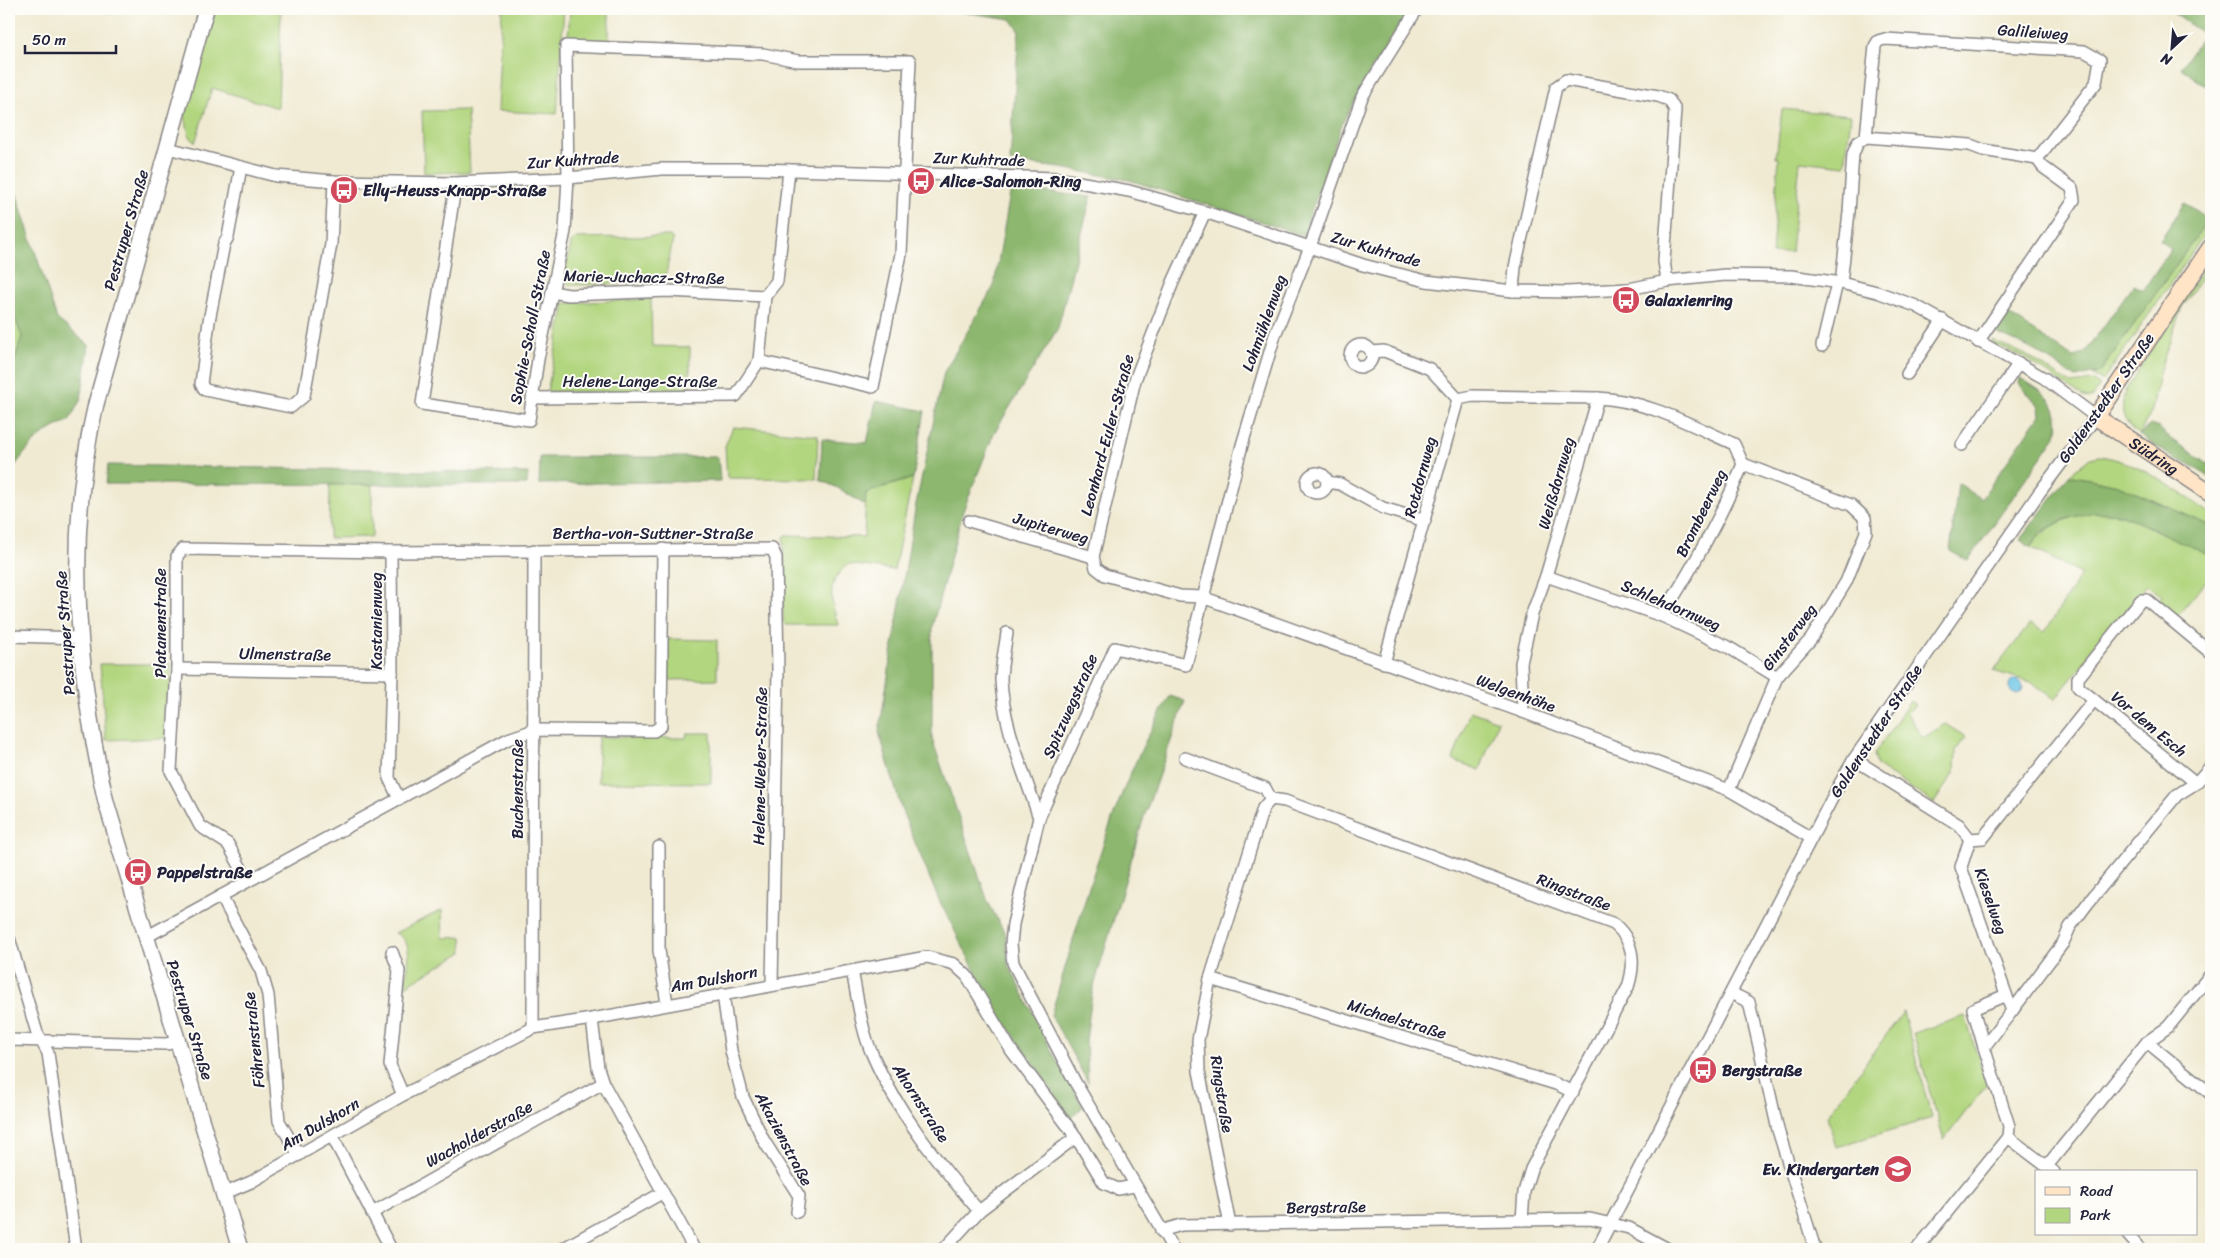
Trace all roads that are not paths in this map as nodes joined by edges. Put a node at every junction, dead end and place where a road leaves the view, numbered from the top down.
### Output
1 (206, 9) edge
2 (1417, 9) edge
3 (1866, 137) junction
4 (168, 148) junction
5 (2038, 159) junction
6 (241, 167) junction
7 (789, 170) junction
8 (906, 172) junction
9 (568, 178) junction
10 (334, 181) junction
11 (453, 183) junction
12 (1205, 212) junction
13 (1310, 247) junction
14 (2211, 247) edge
15 (1667, 280) junction
16 (1839, 283) junction
17 (1514, 291) junction
18 (552, 292) junction
19 (765, 296) junction
20 (1942, 320) junction
21 (1978, 342) junction
22 (1822, 346) dead end
23 (1371, 352) dead end
24 (759, 361) junction
25 (2019, 363) junction
26 (1907, 374) dead end
27 (533, 398) junction
28 (1598, 398) junction
29 (1458, 399) junction
30 (2096, 417) junction
31 (1962, 445) dead end
32 (1743, 464) junction
33 (1327, 482) dead end
34 (2211, 493) edge
35 (968, 520) dead end
36 (1425, 521) junction
37 (772, 549) joint
38 (534, 550) junction
39 (662, 550) junction
40 (392, 552) junction
41 (1093, 557) junction
42 (1546, 576) junction
43 (1202, 597) junction
44 (1662, 616) junction
45 (1007, 633) dead end
46 (9, 636) edge
47 (82, 638) junction
48 (2211, 653) edge
49 (1384, 663) junction
50 (1186, 665) joint
51 (177, 669) junction
52 (392, 673) junction
53 (1777, 677) junction
54 (2094, 700) junction
55 (1524, 712) junction
56 (534, 730) junction
57 (1184, 758) dead end
58 (1854, 759) junction
59 (2211, 766) edge
60 (2196, 783) junction
61 (1729, 790) junction
62 (400, 799) junction
63 (1271, 799) junction
64 (1039, 818) junction
65 (1811, 838) junction
66 (1970, 839) junction
67 (659, 847) dead end
68 (248, 882) junction
69 (220, 896) junction
70 (146, 937) junction
71 (9, 938) edge
72 (392, 952) dead end
73 (852, 971) junction
74 (2211, 974) edge
75 (1210, 979) junction
76 (772, 985) junction
77 (1731, 992) junction
78 (723, 994) junction
79 (2006, 994) junction
80 (667, 1004) junction
81 (2012, 1011) junction
82 (592, 1019) junction
83 (533, 1028) junction
84 (9, 1040) edge
85 (41, 1041) junction
86 (178, 1042) junction
87 (2147, 1042) junction
88 (1984, 1047) junction
89 (603, 1083) junction
90 (1573, 1092) junction
91 (2211, 1094) edge
92 (403, 1095) junction
93 (332, 1136) junction
94 (1076, 1137) junction
95 (2008, 1137) junction
96 (299, 1155) junction
97 (2050, 1169) edge
98 (1134, 1186) junction
99 (662, 1193) junction
100 (223, 1194) junction
101 (979, 1211) junction
102 (797, 1212) dead end
103 (372, 1213) junction
104 (1522, 1220) junction
105 (1611, 1223) junction
106 (1230, 1225) junction
107 (1161, 1231) junction
108 (2129, 1236) edge
109 (693, 1247) dead end
110 (76, 1249) edge
111 (240, 1249) edge
112 (391, 1249) edge
113 (562, 1249) edge
114 (944, 1249) edge
115 (1173, 1249) edge
116 (1597, 1249) edge
117 (1668, 1249) edge
118 (1815, 1249) edge
119 (1917, 1249) edge
120 (2140, 1249) edge

1 - 4 street, Pestruper Straße
2 - 13 street, Lohmühlenweg
3 - 5 street
3 - 5 street, Galileiweg
3 - 16 street
4 - 6 street, Zur Kuhtrade
4 - 47 street, Pestruper Straße
5 - 21 street
6 - 10 street, Zur Kuhtrade
6 - 10 street
7 - 8 street, Zur Kuhtrade
7 - 9 street, Zur Kuhtrade
7 - 19 street
8 - 9 street
8 - 12 street, Zur Kuhtrade
8 - 24 street
9 - 11 street, Zur Kuhtrade
9 - 18 street, Sophie-Scholl-Straße
10 - 11 street, Zur Kuhtrade
11 - 27 street, Sophie-Scholl-Straße
12 - 13 street, Zur Kuhtrade
12 - 41 street, Leonhard-Euler-Straße
13 - 17 street, Zur Kuhtrade
13 - 43 street, Lohmühlenweg
14 - 30 main road, Goldenstedter Straße
15 - 16 street, Zur Kuhtrade
15 - 17 street, Zur Kuhtrade
15 - 17 street
16 - 20 street, Zur Kuhtrade
16 - 22 street
18 - 19 street, Marie-Juchacz-Straße
18 - 27 street, Sophie-Scholl-Straße
19 - 24 street
20 - 21 street, Zur Kuhtrade
20 - 26 street
21 - 25 street, Zur Kuhtrade
23 - 29 street
24 - 27 street, Helene-Lange-Straße
25 - 30 street, Zur Kuhtrade
25 - 31 street
28 - 29 street
28 - 32 street, Brombeerweg
28 - 42 street, Weißdornweg
29 - 36 street, Rotdornweg
30 - 34 main road, Südring
30 - 58 street, Goldenstedter Straße
32 - 44 street, Brombeerweg
32 - 53 street, Ginsterweg
33 - 36 street
35 - 41 street, Jupiterweg
36 - 49 street, Rotdornweg
37 - 39 street, Bertha-von-Suttner-Straße
37 - 76 street, Helene-Weber-Straße
38 - 39 street, Bertha-von-Suttner-Straße
38 - 40 street, Kastanienweg
38 - 56 street, Buchenstraße
39 - 56 street
40 - 51 street, Platanenstraße
40 - 52 street, Kastanienweg
41 - 43 street, Jupiterweg
42 - 44 street, Schlehdornweg
42 - 55 street, Weißdornweg
43 - 49 street, Welgenhöhe
43 - 50 street, Lohmühlenweg
44 - 53 street, Schlehdornweg
45 - 64 street, Spitzwegstraße
46 - 47 street
47 - 70 street, Pestruper Straße
48 - 54 street
49 - 55 street, Welgenhöhe
50 - 64 street, Spitzwegstraße
51 - 52 street, Ulmenstraße
51 - 68 street, Platanenstraße
52 - 62 street, Kastanienweg
53 - 61 street, Ginsterweg
54 - 60 street, Vor dem Esch
54 - 66 street, Vor dem Esch
55 - 61 street, Welgenhöhe
56 - 62 street
56 - 83 street, Buchenstraße
57 - 63 street, Ringstraße
58 - 65 street, Goldenstedter Straße
58 - 66 street
59 - 60 street
60 - 81 street
61 - 65 street, Welgenhöhe
62 - 68 street
63 - 75 street, Ringstraße
63 - 90 street, Ringstraße
64 - 98 street, Spitzwegstraße
65 - 77 street, Goldenstedter Straße
66 - 79 street, Kieselweg
67 - 80 street
68 - 69 street
69 - 70 street
69 - 96 street, Föhrenstraße
70 - 86 street, Pestruper Straße
71 - 85 street
72 - 92 street
73 - 76 street, Am Dulshorn
73 - 94 street, Am Dulshorn
73 - 101 street, Ahornstraße
74 - 87 street
75 - 90 street, Michaelstraße
75 - 106 street, Ringstraße
76 - 78 street, Am Dulshorn
77 - 105 street, Goldenstedter Straße
77 - 118 street
78 - 80 street, Am Dulshorn
78 - 102 street, Akazienstraße
79 - 81 street, Kieselweg
79 - 88 street
80 - 82 street, Am Dulshorn
81 - 88 street
82 - 83 street, Am Dulshorn
82 - 89 street
83 - 92 street, Am Dulshorn
84 - 85 street
85 - 86 street
85 - 110 street
86 - 100 street, Pestruper Straße
87 - 91 street
87 - 97 street
88 - 95 street
89 - 99 street
89 - 103 street, Wacholderstraße
90 - 104 street, Ringstraße
92 - 93 street, Am Dulshorn
93 - 96 street, Am Dulshorn
93 - 103 street
94 - 98 street, Am Dulshorn
94 - 101 street
95 - 97 street
95 - 119 street
96 - 100 street, Am Dulshorn
98 - 107 street, Spitzwegstraße
99 - 109 street
99 - 113 street
100 - 111 street, Pestruper Straße
101 - 114 street
103 - 112 street
104 - 105 street, Bergstraße
104 - 106 street, Bergstraße
105 - 116 street, Goldenstedter Straße
105 - 117 street, Bergstraße
106 - 107 street, Bergstraße
107 - 115 street, Spitzwegstraße
108 - 120 street

